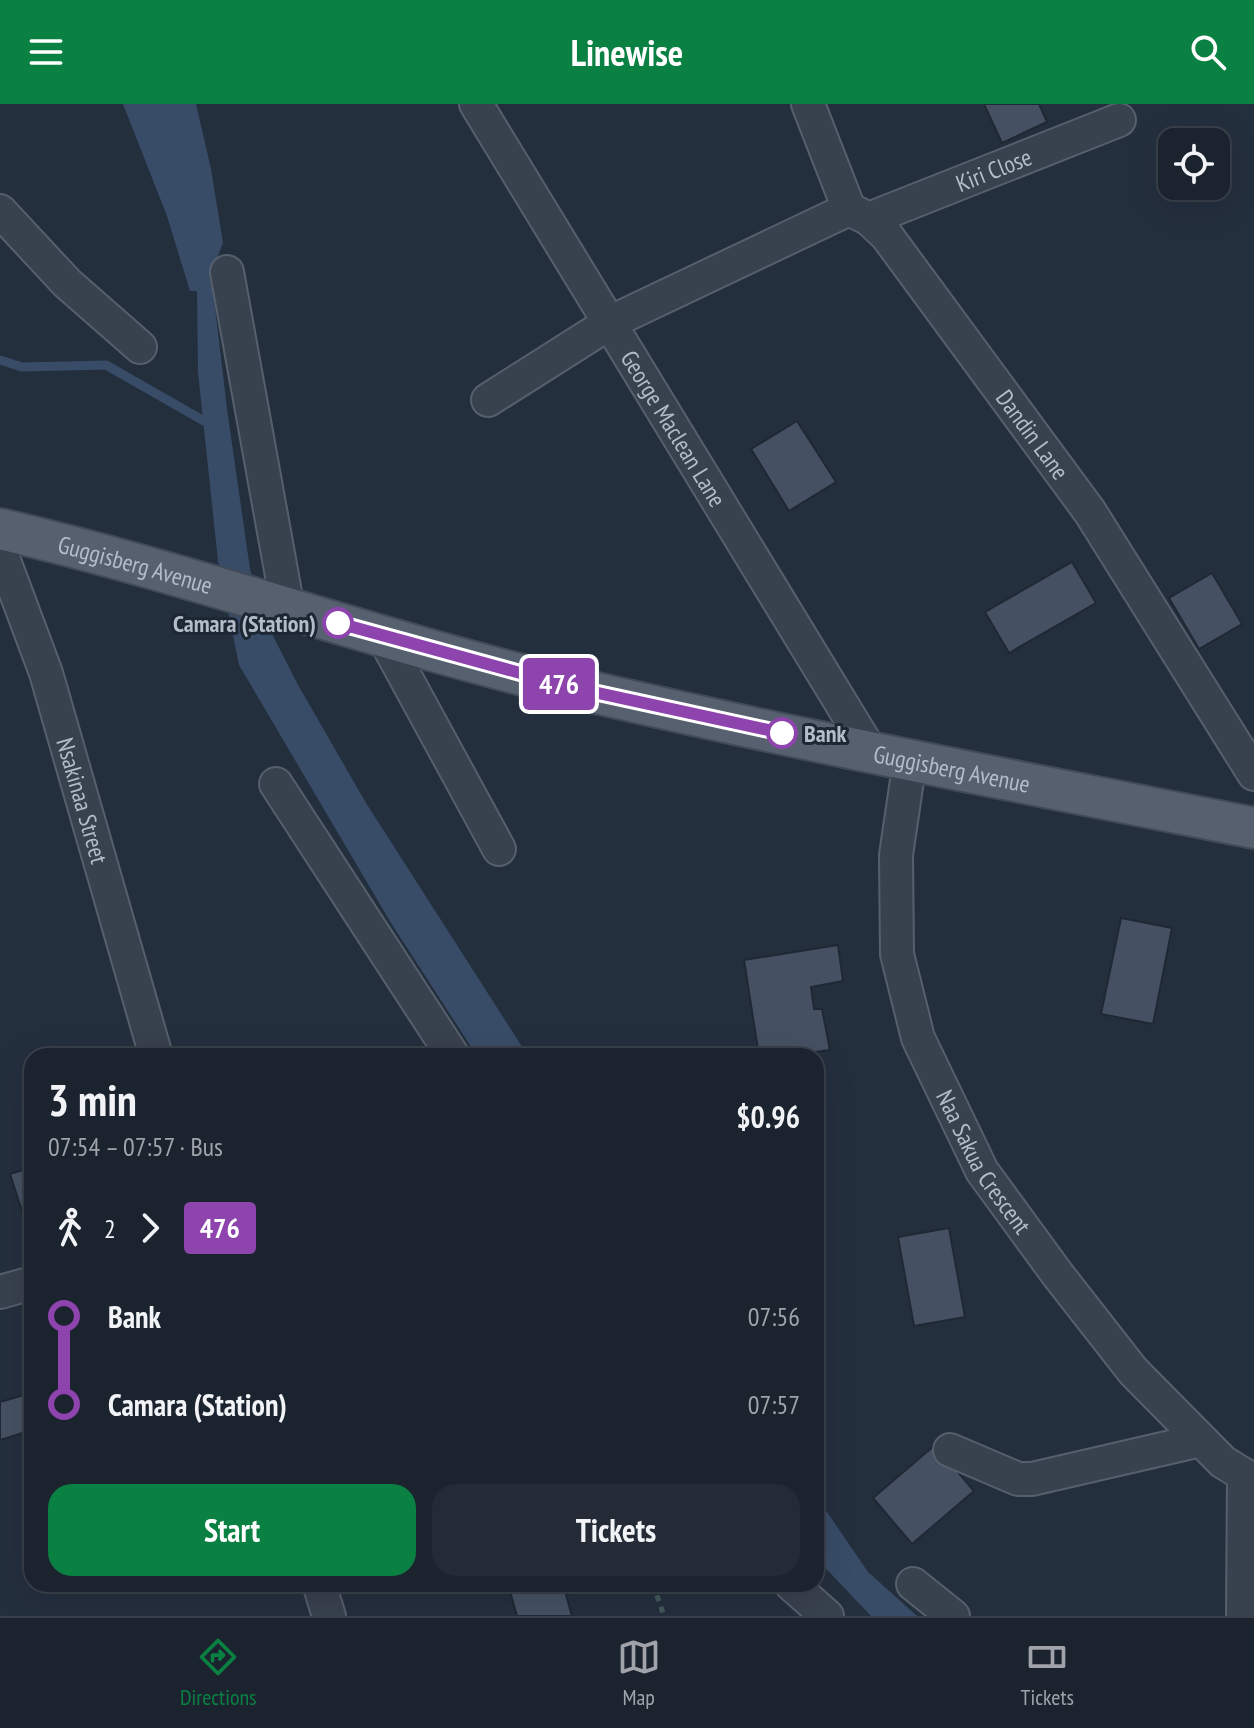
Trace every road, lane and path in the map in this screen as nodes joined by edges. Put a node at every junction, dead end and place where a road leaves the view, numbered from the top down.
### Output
1 (476, 104) edge
2 (808, 104) edge
3 (1119, 120) dead end
4 (0, 211) edge
5 (859, 214) junction
6 (227, 272) dead end
7 (611, 322) junction
8 (140, 347) dead end
9 (488, 400) dead end
10 (0, 529) edge
11 (0, 550) edge
12 (276, 605) junction
13 (383, 636) junction
14 (871, 752) junction
15 (910, 760) junction
16 (1254, 774) edge
17 (276, 784) dead end
18 (1254, 828) edge
19 (499, 849) dead end
20 (154, 1048) edge
21 (448, 1048) edge
22 (24, 1285) edge
23 (0, 1292) edge
24 (1201, 1440) junction
25 (950, 1450) dead end
26 (1249, 1478) edge
27 (913, 1584) dead end
28 (322, 1592) edge
29 (656, 1592) edge
30 (800, 1592) edge
31 (329, 1616) edge
32 (664, 1616) edge
33 (827, 1616) edge
34 (953, 1616) edge
35 (1243, 1616) edge

1 - 7 street, George Maclean Lane
2 - 5 street, Dandin Lane
3 - 5 street, Kiri Close
4 - 8 street
5 - 7 street, Kiri Close
5 - 16 street, Dandin Lane
6 - 12 street
7 - 9 street, Kiri Close
7 - 14 street, George Maclean Lane
10 - 12 main road, Guggisberg Avenue
11 - 20 street, Nsakinaa Street
12 - 13 main road, Guggisberg Avenue
13 - 14 main road, Guggisberg Avenue
13 - 19 street
14 - 15 main road, Guggisberg Avenue
15 - 18 main road, Guggisberg Avenue
15 - 24 street, Naa Sakua Crescent
17 - 21 street
22 - 23 street
24 - 25 street
24 - 26 street, Naa Sakua Crescent
26 - 35 street
27 - 34 street
28 - 31 street
29 - 32 path
30 - 33 street

